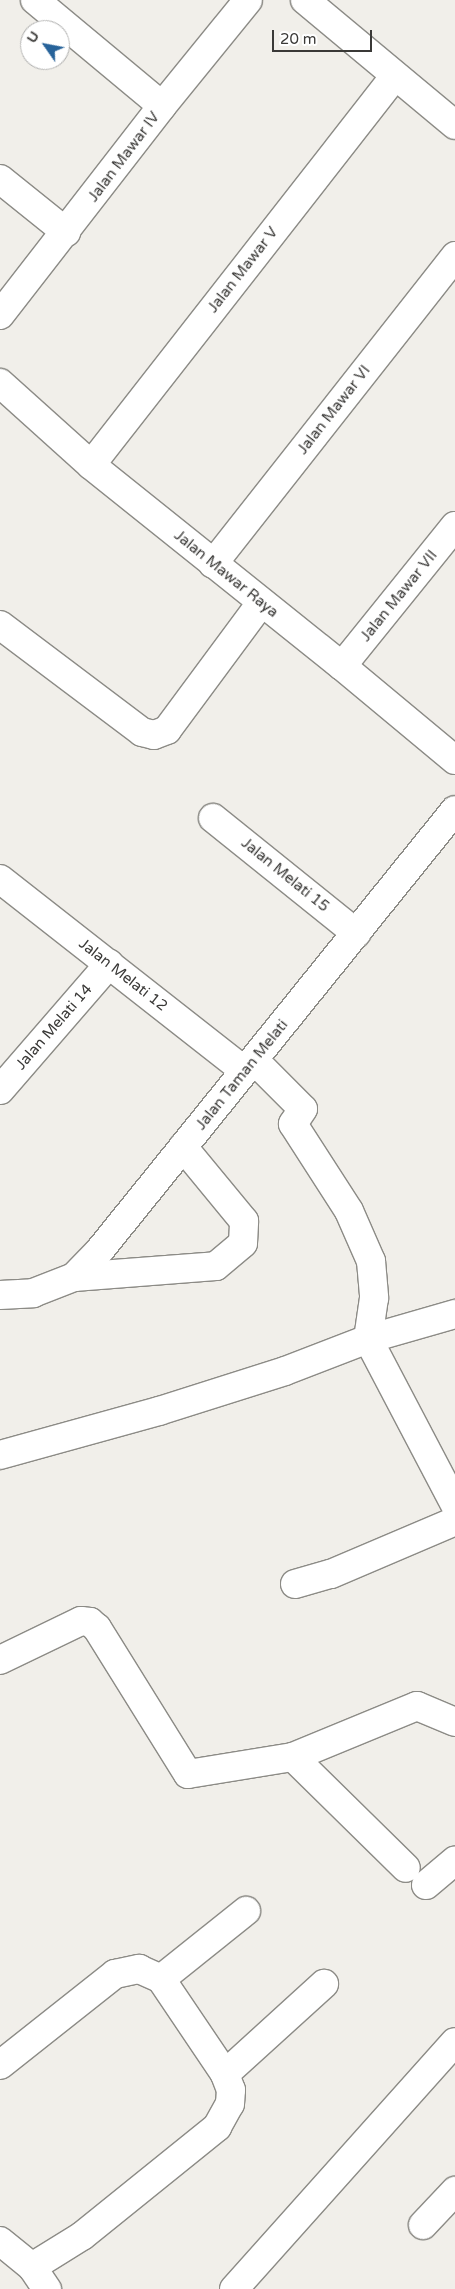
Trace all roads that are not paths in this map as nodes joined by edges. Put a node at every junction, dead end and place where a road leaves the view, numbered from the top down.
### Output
1 (35, 0) edge
2 (248, 0) edge
3 (305, 0) edge
4 (395, 76) junction
5 (162, 106) junction
6 (455, 125) edge
7 (0, 179) edge
8 (66, 232) junction
9 (455, 256) edge
10 (0, 315) edge
11 (0, 383) edge
12 (91, 465) junction
13 (455, 526) edge
14 (213, 564) junction
15 (261, 603) junction
16 (0, 625) edge
17 (342, 666) junction
18 (455, 760) edge
19 (455, 810) edge
20 (214, 818) dead end
21 (0, 879) edge
22 (356, 933) junction
23 (108, 964) junction
24 (250, 1065) junction
25 (0, 1090) edge
26 (183, 1147) junction
27 (74, 1277) junction
28 (0, 1295) edge
29 (455, 1314) edge
30 (368, 1339) junction
31 (0, 1455) edge
32 (455, 1506) edge
33 (455, 1521) edge
34 (295, 1584) dead end
35 (0, 1660) edge
36 (455, 1722) edge
37 (292, 1757) junction
38 (455, 1861) edge
39 (246, 1911) dead end
40 (161, 1979) junction
41 (324, 1984) dead end
42 (455, 2042) edge
43 (0, 2066) edge
44 (225, 2074) junction
45 (455, 2191) edge
46 (423, 2225) dead end
47 (0, 2241) edge
48 (32, 2267) junction
49 (47, 2289) edge
50 (234, 2289) edge

1 - 5 street
2 - 5 street, Jalan Mawar IV
3 - 4 street
4 - 6 street
4 - 12 street, Jalan Mawar V
5 - 8 street, Jalan Mawar IV
7 - 8 street
8 - 10 street, Jalan Mawar IV
9 - 14 street, Jalan Mawar VI
11 - 12 street, Jalan Mawar Raya
12 - 14 street, Jalan Mawar Raya
13 - 17 street, Jalan Mawar VII
14 - 15 street, Jalan Mawar Raya
15 - 16 street
15 - 17 street, Jalan Mawar Raya
17 - 18 street, Jalan Mawar Raya
19 - 22 street, Jalan Taman Melati
20 - 22 street, Jalan Melati 15
21 - 23 street, Jalan Melati 12
22 - 24 street, Jalan Taman Melati
23 - 24 street, Jalan Melati 12
23 - 25 street, Jalan Melati 14
24 - 26 street, Jalan Taman Melati
24 - 30 street, Jalan Melati 12
26 - 27 street, Jalan Taman Melati
26 - 27 street
27 - 28 street, Jalan Taman Melati
29 - 30 street
30 - 31 street
30 - 32 street
33 - 34 street
35 - 37 street
36 - 37 street
37 - 38 street
39 - 40 street
40 - 43 street
40 - 44 street
41 - 44 street
42 - 50 street
44 - 48 street
45 - 46 street
47 - 48 street
48 - 49 street

